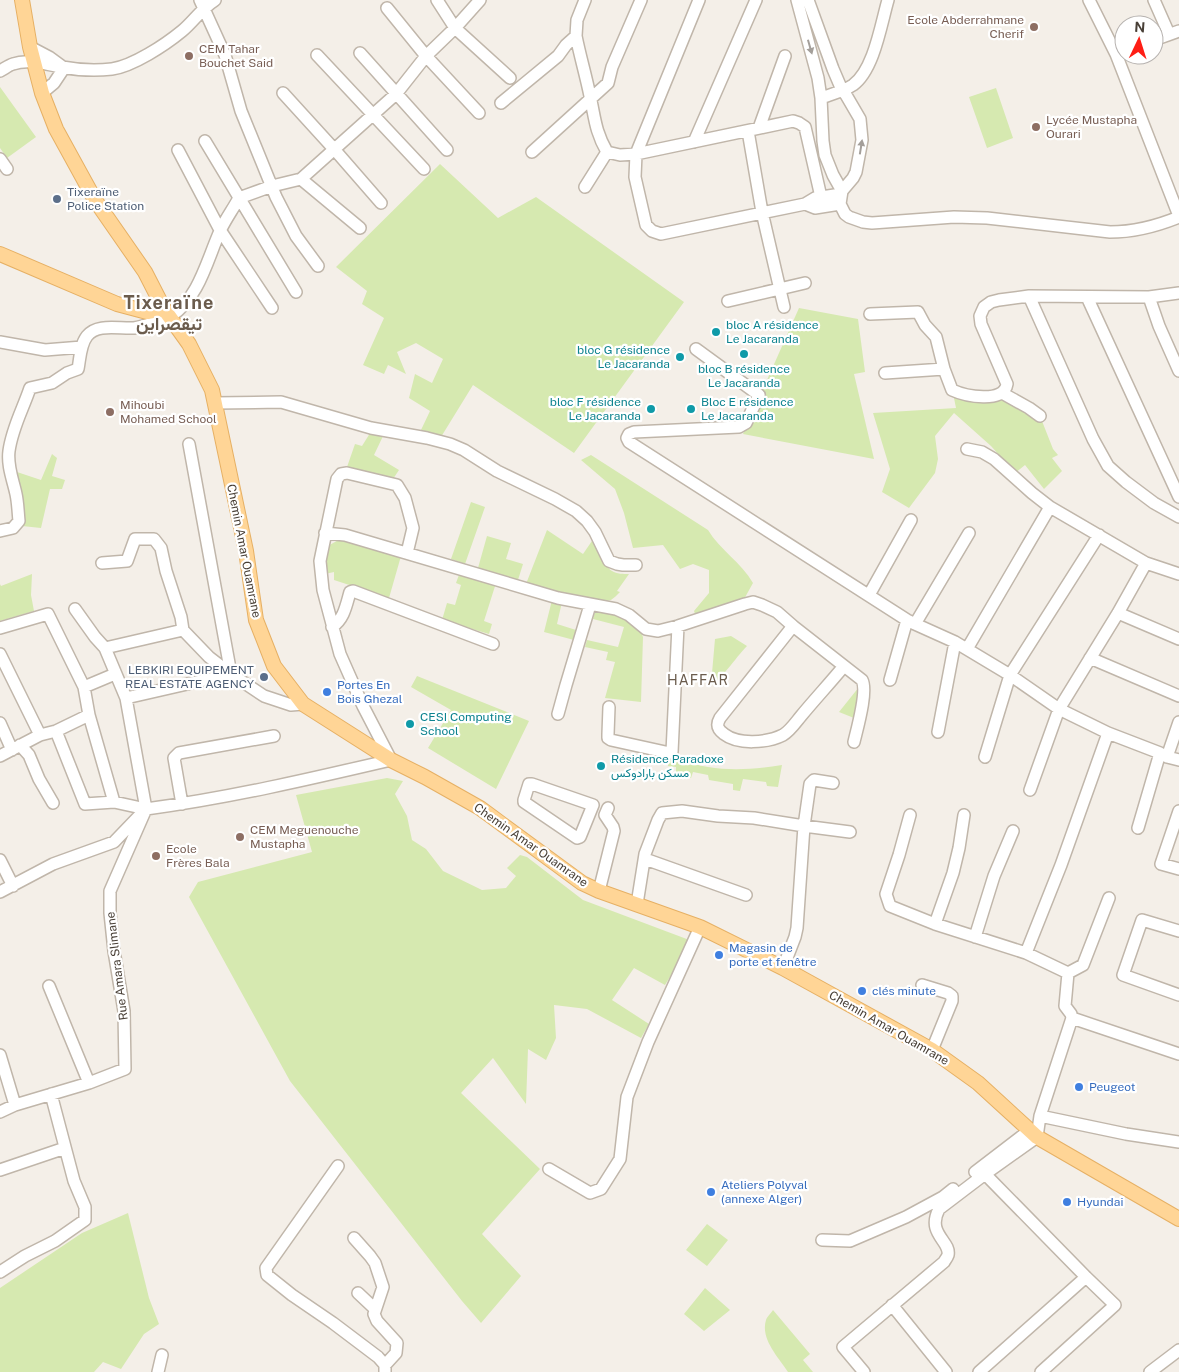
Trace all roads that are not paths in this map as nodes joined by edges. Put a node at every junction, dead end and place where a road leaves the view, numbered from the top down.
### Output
1 (22, 0) edge
2 (215, 0) edge
3 (437, 0) edge
4 (480, 0) edge
5 (584, 0) edge
6 (641, 0) edge
7 (700, 0) edge
8 (756, 0) edge
9 (797, 0) edge
10 (808, 0) edge
11 (888, 0) edge
12 (1089, 0) edge
13 (1154, 0) edge
14 (202, 4) edge
15 (387, 8) dead end
16 (455, 28) junction
17 (1174, 32) edge
18 (576, 36) junction
19 (1114, 43) edge
20 (30, 47) junction
21 (360, 53) dead end
22 (317, 55) dead end
23 (426, 56) junction
24 (785, 56) dead end
25 (34, 61) junction
26 (1124, 65) edge
27 (64, 68) junction
28 (0, 71) edge
29 (510, 78) dead end
30 (842, 90) junction
31 (42, 93) junction
32 (283, 93) dead end
33 (396, 94) junction
34 (591, 98) junction
35 (821, 98) junction
36 (501, 103) dead end
37 (479, 113) dead end
38 (373, 115) junction
39 (753, 130) junction
40 (205, 141) dead end
41 (694, 142) junction
42 (334, 148) junction
43 (178, 150) dead end
44 (447, 150) dead end
45 (532, 152) dead end
46 (607, 152) junction
47 (636, 154) junction
48 (0, 159) edge
49 (8, 169) dead end
50 (424, 169) dead end
51 (302, 179) junction
52 (272, 186) junction
53 (585, 187) dead end
54 (821, 197) junction
55 (841, 197) junction
56 (239, 198) junction
57 (380, 204) dead end
58 (805, 204) junction
59 (762, 212) junction
60 (1179, 216) edge
61 (360, 228) dead end
62 (220, 230) junction
63 (0, 254) edge
64 (318, 266) dead end
65 (805, 284) dead end
66 (780, 289) junction
67 (296, 292) dead end
68 (1179, 293) edge
69 (1029, 296) junction
70 (1087, 297) junction
71 (1149, 297) junction
72 (728, 301) dead end
73 (784, 307) dead end
74 (272, 308) dead end
75 (167, 313) junction
76 (870, 314) dead end
77 (0, 342) edge
78 (82, 347) junction
79 (696, 349) dead end
80 (944, 369) junction
81 (1179, 371) edge
82 (885, 373) dead end
83 (1002, 393) junction
84 (215, 403) junction
85 (1040, 416) dead end
86 (189, 444) dead end
87 (967, 449) dead end
88 (1179, 496) edge
89 (1050, 506) junction
90 (1179, 517) edge
91 (911, 520) dead end
92 (0, 531) edge
93 (325, 533) junction
94 (969, 533) dead end
95 (1099, 535) junction
96 (407, 553) junction
97 (102, 563) dead end
98 (1146, 563) junction
99 (636, 565) dead end
100 (1179, 574) edge
101 (869, 595) junction
102 (590, 605) junction
103 (75, 608) dead end
104 (1118, 614) junction
105 (911, 622) junction
106 (678, 626) junction
107 (793, 626) junction
108 (332, 627) junction
109 (0, 628) edge
110 (183, 630) junction
111 (1179, 639) edge
112 (955, 642) junction
113 (493, 644) dead end
114 (106, 648) junction
115 (966, 649) junction
116 (0, 654) edge
117 (1090, 658) junction
118 (844, 666) junction
119 (115, 674) junction
120 (231, 674) junction
121 (1010, 675) junction
122 (890, 680) dead end
123 (84, 687) junction
124 (1179, 696) edge
125 (126, 698) junction
126 (303, 704) junction
127 (609, 707) dead end
128 (1059, 709) junction
129 (558, 714) dead end
130 (89, 715) junction
131 (1179, 722) edge
132 (0, 723) edge
133 (56, 731) junction
134 (938, 732) dead end
135 (1108, 733) junction
136 (40, 735) junction
137 (274, 736) dead end
138 (854, 742) dead end
139 (16, 748) junction
140 (1164, 755) junction
141 (0, 756) edge
142 (985, 757) dead end
143 (392, 760) junction
144 (1179, 760) edge
145 (833, 783) dead end
146 (1030, 790) dead end
147 (114, 802) junction
148 (53, 803) dead end
149 (182, 804) junction
150 (593, 805) joint
151 (608, 808) dead end
152 (146, 809) junction
153 (1179, 811) edge
154 (910, 815) dead end
155 (964, 815) dead end
156 (804, 826) junction
157 (1138, 828) dead end
158 (1013, 831) dead end
159 (850, 832) dead end
160 (644, 859) junction
161 (0, 860) edge
162 (1179, 869) edge
163 (12, 886) junction
164 (598, 891) junction
165 (0, 892) edge
166 (746, 895) dead end
167 (1108, 898) dead end
168 (637, 904) junction
169 (935, 924) junction
170 (700, 928) junction
171 (1179, 931) edge
172 (975, 937) junction
173 (1026, 953) junction
174 (783, 968) junction
175 (1068, 972) junction
176 (922, 985) dead end
177 (49, 986) dead end
178 (1179, 996) edge
179 (1072, 1018) junction
180 (932, 1050) junction
181 (1179, 1054) edge
182 (0, 1055) edge
183 (89, 1083) junction
184 (51, 1094) junction
185 (15, 1105) junction
186 (0, 1112) edge
187 (1040, 1116) junction
188 (1033, 1134) junction
189 (1179, 1142) edge
190 (65, 1148) junction
191 (338, 1166) dead end
192 (550, 1169) dead end
193 (0, 1170) edge
194 (985, 1174) junction
195 (1179, 1219) edge
196 (354, 1238) dead end
197 (822, 1240) dead end
198 (0, 1272) edge
199 (1086, 1276) junction
200 (358, 1293) dead end
201 (892, 1305) junction
202 (374, 1309) junction
203 (1179, 1350) edge
204 (162, 1355) dead end
205 (385, 1369) edge
206 (158, 1372) edge
207 (864, 1372) edge
208 (946, 1372) edge
209 (979, 1372) edge
210 (1041, 1372) edge
211 (1150, 1372) edge

1 - 20 main road, Chemin Amar Ouamrane
2 - 14 street
3 - 16 street
4 - 16 street
5 - 18 street
6 - 34 street
7 - 47 street
8 - 41 street
9 -> 35 street
10 - 30 street
11 - 30 street
12 - 19 street
13 - 17 street
14 - 27 street
14 - 52 street
15 - 23 street
16 - 23 street
16 - 29 street
18 - 34 street
18 - 36 street
20 - 25 main road, Chemin Amar Ouamrane
20 - 27 street
21 - 33 street
22 - 38 street
23 - 33 street
23 - 37 street
24 - 39 street
25 - 27 street
25 - 28 street
25 - 31 main road, Chemin Amar Ouamrane
26 - 60 street
27 - 31 street
30 - 35 street
55 -> 30 street
31 - 75 main road, Chemin Amar Ouamrane
32 - 42 street
33 - 38 street
33 - 44 street
34 - 45 street
34 - 46 street
35 - 55 street
38 - 42 street
38 - 50 street
39 - 41 street
39 - 54 street
39 - 59 street
40 - 56 street
41 - 47 street
42 - 51 street
42 - 57 street
43 - 62 street
46 - 47 street
46 - 53 street
47 - 59 street
48 - 49 street
51 - 52 street
51 - 61 street
52 - 56 street
52 - 64 street
54 - 55 street
54 - 58 street
55 - 58 street
55 - 60 street
56 - 62 street
56 - 67 street
58 - 59 street
59 - 66 street
62 - 74 street
62 - 75 street
63 - 75 main road
65 - 66 street
66 - 72 street
66 - 73 street
68 - 71 street
69 - 70 street
69 - 83 street
69 - 90 street
70 - 71 street
70 - 88 street
71 - 81 street
75 - 78 street
75 - 84 main road, Chemin Amar Ouamrane
76 - 80 street
77 - 78 street
78 - 92 street
79 - 101 street
80 - 82 street
80 - 83 street
83 - 85 street
84 - 99 street
84 - 126 main road, Chemin Amar Ouamrane
86 - 120 street
87 - 89 street
89 - 95 street
89 - 115 street
91 - 101 street
93 - 96 street
93 - 96 street
93 - 108 street
94 - 105 street
95 - 98 street
95 - 121 street
96 - 102 street
97 - 110 street
98 - 100 street
98 - 104 street
101 - 105 street
102 - 106 street
102 - 129 street
103 - 114 street
104 - 111 street
104 - 117 street
105 - 112 street
105 - 122 street
106 - 107 street
106 - 127 street
107 - 118 street
107 - 118 street
108 - 113 street
108 - 143 street
109 - 123 street
110 - 114 street
110 - 120 street
112 - 115 street
112 - 134 street
114 - 119 street
115 - 121 street
116 - 136 street
117 - 124 street
117 - 128 street
118 - 138 street
119 - 123 street
119 - 125 street
120 - 125 street
120 - 126 street
121 - 128 street
121 - 142 street
123 - 130 street
125 - 152 street
126 - 143 main road, Chemin Amar Ouamrane
128 - 135 street
128 - 146 street
130 - 133 street
130 - 147 street
131 - 140 street
132 - 139 street
133 - 136 street
133 - 147 street
135 - 140 street
135 - 173 street
136 - 139 street
137 - 149 street
139 - 141 street
139 - 148 street
140 - 144 street
140 - 157 street
143 - 149 street
143 - 164 main road, Chemin Amar Ouamrane
145 - 156 street
147 - 152 street
149 - 152 street
150 - 150 street
151 - 164 street
152 - 163 street
152 - 183 street, Rue Amara Slimane
153 - 162 street
154 - 169 street
155 - 169 street
156 - 159 street
156 - 160 street
156 - 174 street
158 - 172 street
160 - 166 street
160 - 168 street
161 - 163 street
163 - 165 street
164 - 168 main road, Chemin Amar Ouamrane
167 - 175 street
168 - 170 main road, Chemin Amar Ouamrane
169 - 172 street
170 - 174 main road, Chemin Amar Ouamrane
170 - 192 street
171 - 178 street
172 - 173 street
173 - 175 street
174 - 180 main road, Chemin Amar Ouamrane
175 - 179 street
176 - 180 street
177 - 183 street
179 - 181 street
179 - 187 street
180 - 188 main road, Chemin Amar Ouamrane
182 - 185 street
183 - 184 street, Rue Amara Slimane
184 - 185 street, Rue Amara Slimane
184 - 190 street
185 - 186 street, Rue Amara Slimane
187 - 188 street
187 - 189 street
188 - 194 street
188 - 195 main road, Chemin Amar Ouamrane
188 - 197 street
190 - 193 street
190 - 198 street
191 - 205 street
194 - 199 street
194 - 201 street
196 - 202 street
199 - 209 street
199 - 210 street
200 - 202 street
201 - 207 street
201 - 208 street
202 - 205 street
203 - 211 street
204 - 206 street

